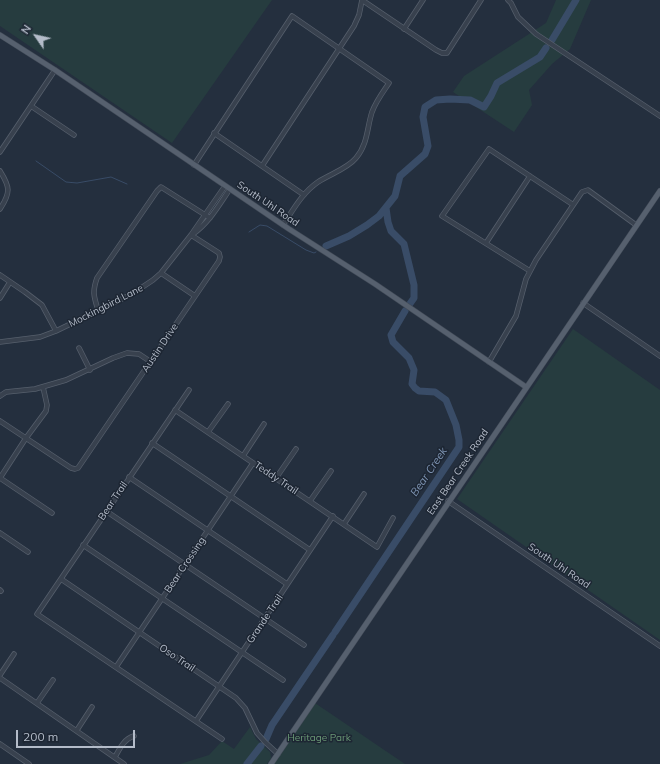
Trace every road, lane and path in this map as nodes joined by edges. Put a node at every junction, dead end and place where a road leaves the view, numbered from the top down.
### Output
1 (362, 0) edge
2 (423, 0) edge
3 (481, 0) edge
4 (508, 0) edge
5 (404, 29) junction
6 (0, 35) edge
7 (339, 49) junction
8 (55, 70) junction
9 (31, 106) junction
10 (660, 116) edge
11 (214, 134) junction
12 (74, 135) dead end
13 (0, 152) edge
14 (194, 165) junction
15 (262, 166) junction
16 (0, 171) edge
17 (530, 176) junction
18 (228, 187) junction
19 (660, 191) edge
20 (304, 195) junction
21 (572, 204) junction
22 (0, 209) edge
23 (206, 215) junction
24 (210, 218) junction
25 (283, 225) junction
26 (636, 225) junction
27 (191, 235) junction
28 (486, 243) junction
29 (530, 271) junction
30 (160, 274) junction
31 (0, 276) edge
32 (10, 282) junction
33 (195, 296) junction
34 (0, 298) edge
35 (583, 303) junction
36 (98, 310) junction
37 (56, 331) junction
38 (0, 342) edge
39 (79, 348) dead end
40 (660, 356) edge
41 (151, 362) junction
42 (489, 362) junction
43 (90, 370) junction
44 (44, 387) junction
45 (526, 387) junction
46 (189, 390) dead end
47 (0, 396) edge
48 (228, 404) dead end
49 (175, 410) junction
50 (0, 421) edge
51 (264, 424) dead end
52 (208, 432) junction
53 (26, 438) junction
54 (152, 443) junction
55 (296, 449) dead end
56 (243, 456) junction
57 (253, 463) junction
58 (331, 470) dead end
59 (129, 477) junction
60 (0, 478) edge
61 (276, 478) junction
62 (364, 494) dead end
63 (231, 497) junction
64 (310, 501) junction
65 (448, 501) junction
66 (106, 511) junction
67 (52, 513) dead end
68 (333, 516) junction
69 (393, 518) dead end
70 (344, 524) junction
71 (208, 531) junction
72 (0, 533) edge
73 (83, 545) junction
74 (310, 550) junction
75 (28, 552) dead end
76 (185, 565) junction
77 (60, 579) junction
78 (288, 584) junction
79 (162, 598) junction
80 (264, 618) junction
81 (139, 632) junction
82 (304, 645) dead end
83 (660, 646) edge
84 (242, 652) junction
85 (14, 654) dead end
86 (116, 667) junction
87 (0, 675) edge
88 (0, 678) edge
89 (53, 680) dead end
90 (283, 680) dead end
91 (219, 686) junction
92 (37, 703) junction
93 (92, 706) dead end
94 (196, 721) junction
95 (77, 730) junction
96 (134, 736) dead end
97 (222, 739) dead end
98 (0, 744) edge
99 (278, 754) junction
100 (115, 756) junction
101 (29, 764) edge
102 (124, 764) edge
103 (271, 764) edge

1 - 5 street
1 - 7 street
2 - 5 street
3 - 5 street
4 - 10 street
6 - 8 main road, South Uhl Road
7 - 11 street
7 - 15 street
7 - 20 street
8 - 9 street
8 - 14 main road, South Uhl Road
9 - 12 street
9 - 13 street
11 - 14 street
11 - 15 street
14 - 18 main road, South Uhl Road
15 - 20 street
16 - 22 street
17 - 21 street
17 - 28 street
17 - 28 street
18 - 23 street, Mockingbird Lane
18 - 24 street, Mockingbird Lane
18 - 25 main road, South Uhl Road
19 - 26 main road, East Bear Creek Road
20 - 25 street
21 - 26 street
21 - 29 street
23 - 24 street
23 - 27 street, Mockingbird Lane
23 - 36 street
24 - 27 street, Mockingbird Lane
25 - 42 main road, South Uhl Road
26 - 35 main road, East Bear Creek Road
27 - 30 street, Mockingbird Lane
27 - 33 street, Austin Drive
28 - 29 street
29 - 42 street
30 - 33 street
30 - 36 street, Mockingbird Lane
31 - 32 street
32 - 34 street
32 - 37 street
33 - 41 street, Austin Drive
35 - 40 street
35 - 45 main road, East Bear Creek Road
36 - 37 street, Mockingbird Lane
37 - 38 street, Mockingbird Lane
39 - 43 street
41 - 43 street
41 - 53 street, Austin Drive
42 - 45 main road, South Uhl Road
43 - 44 street
44 - 47 street
44 - 53 street
45 - 65 main road, East Bear Creek Road
46 - 49 street, Bear Trail
48 - 52 street
49 - 52 street, Teddy Trail
49 - 54 street, Bear Trail
50 - 53 street
51 - 56 street
52 - 56 street, Teddy Trail
53 - 60 street
54 - 59 street, Bear Trail
54 - 63 street
55 - 61 street
56 - 57 street, Teddy Trail
57 - 61 street, Teddy Trail
57 - 63 street, Bear Crossing
58 - 64 street
59 - 66 street, Bear Trail
59 - 71 street
60 - 67 street
61 - 64 street, Teddy Trail
62 - 70 street
63 - 71 street, Bear Crossing
63 - 74 street
64 - 68 street, Teddy Trail
65 - 83 street, South Uhl Road
65 - 99 main road, East Bear Creek Road
66 - 73 street, Bear Trail
66 - 76 street
68 - 70 street, Teddy Trail
68 - 74 street, Grande Trail
69 - 70 street, Teddy Trail
71 - 76 street, Bear Crossing
71 - 78 street
72 - 75 street
73 - 77 street, Bear Trail
73 - 79 street
74 - 78 street, Grande Trail
76 - 79 street, Bear Crossing
76 - 80 street
77 - 81 street, Oso Trail
77 - 86 street, Bear Trail
78 - 80 street, Grande Trail
79 - 81 street, Bear Crossing
79 - 84 street
80 - 82 street
80 - 84 street, Grande Trail
81 - 86 street, Bear Crossing
81 - 91 street, Oso Trail
84 - 90 street
84 - 91 street, Grande Trail
85 - 87 street
86 - 94 street
88 - 92 street
89 - 92 street
91 - 94 street, Grande Trail
91 - 99 street, Oso Trail
92 - 95 street
93 - 95 street
94 - 97 street
95 - 100 street
96 - 100 street
98 - 101 street
99 - 103 main road, East Bear Creek Road
100 - 102 street

